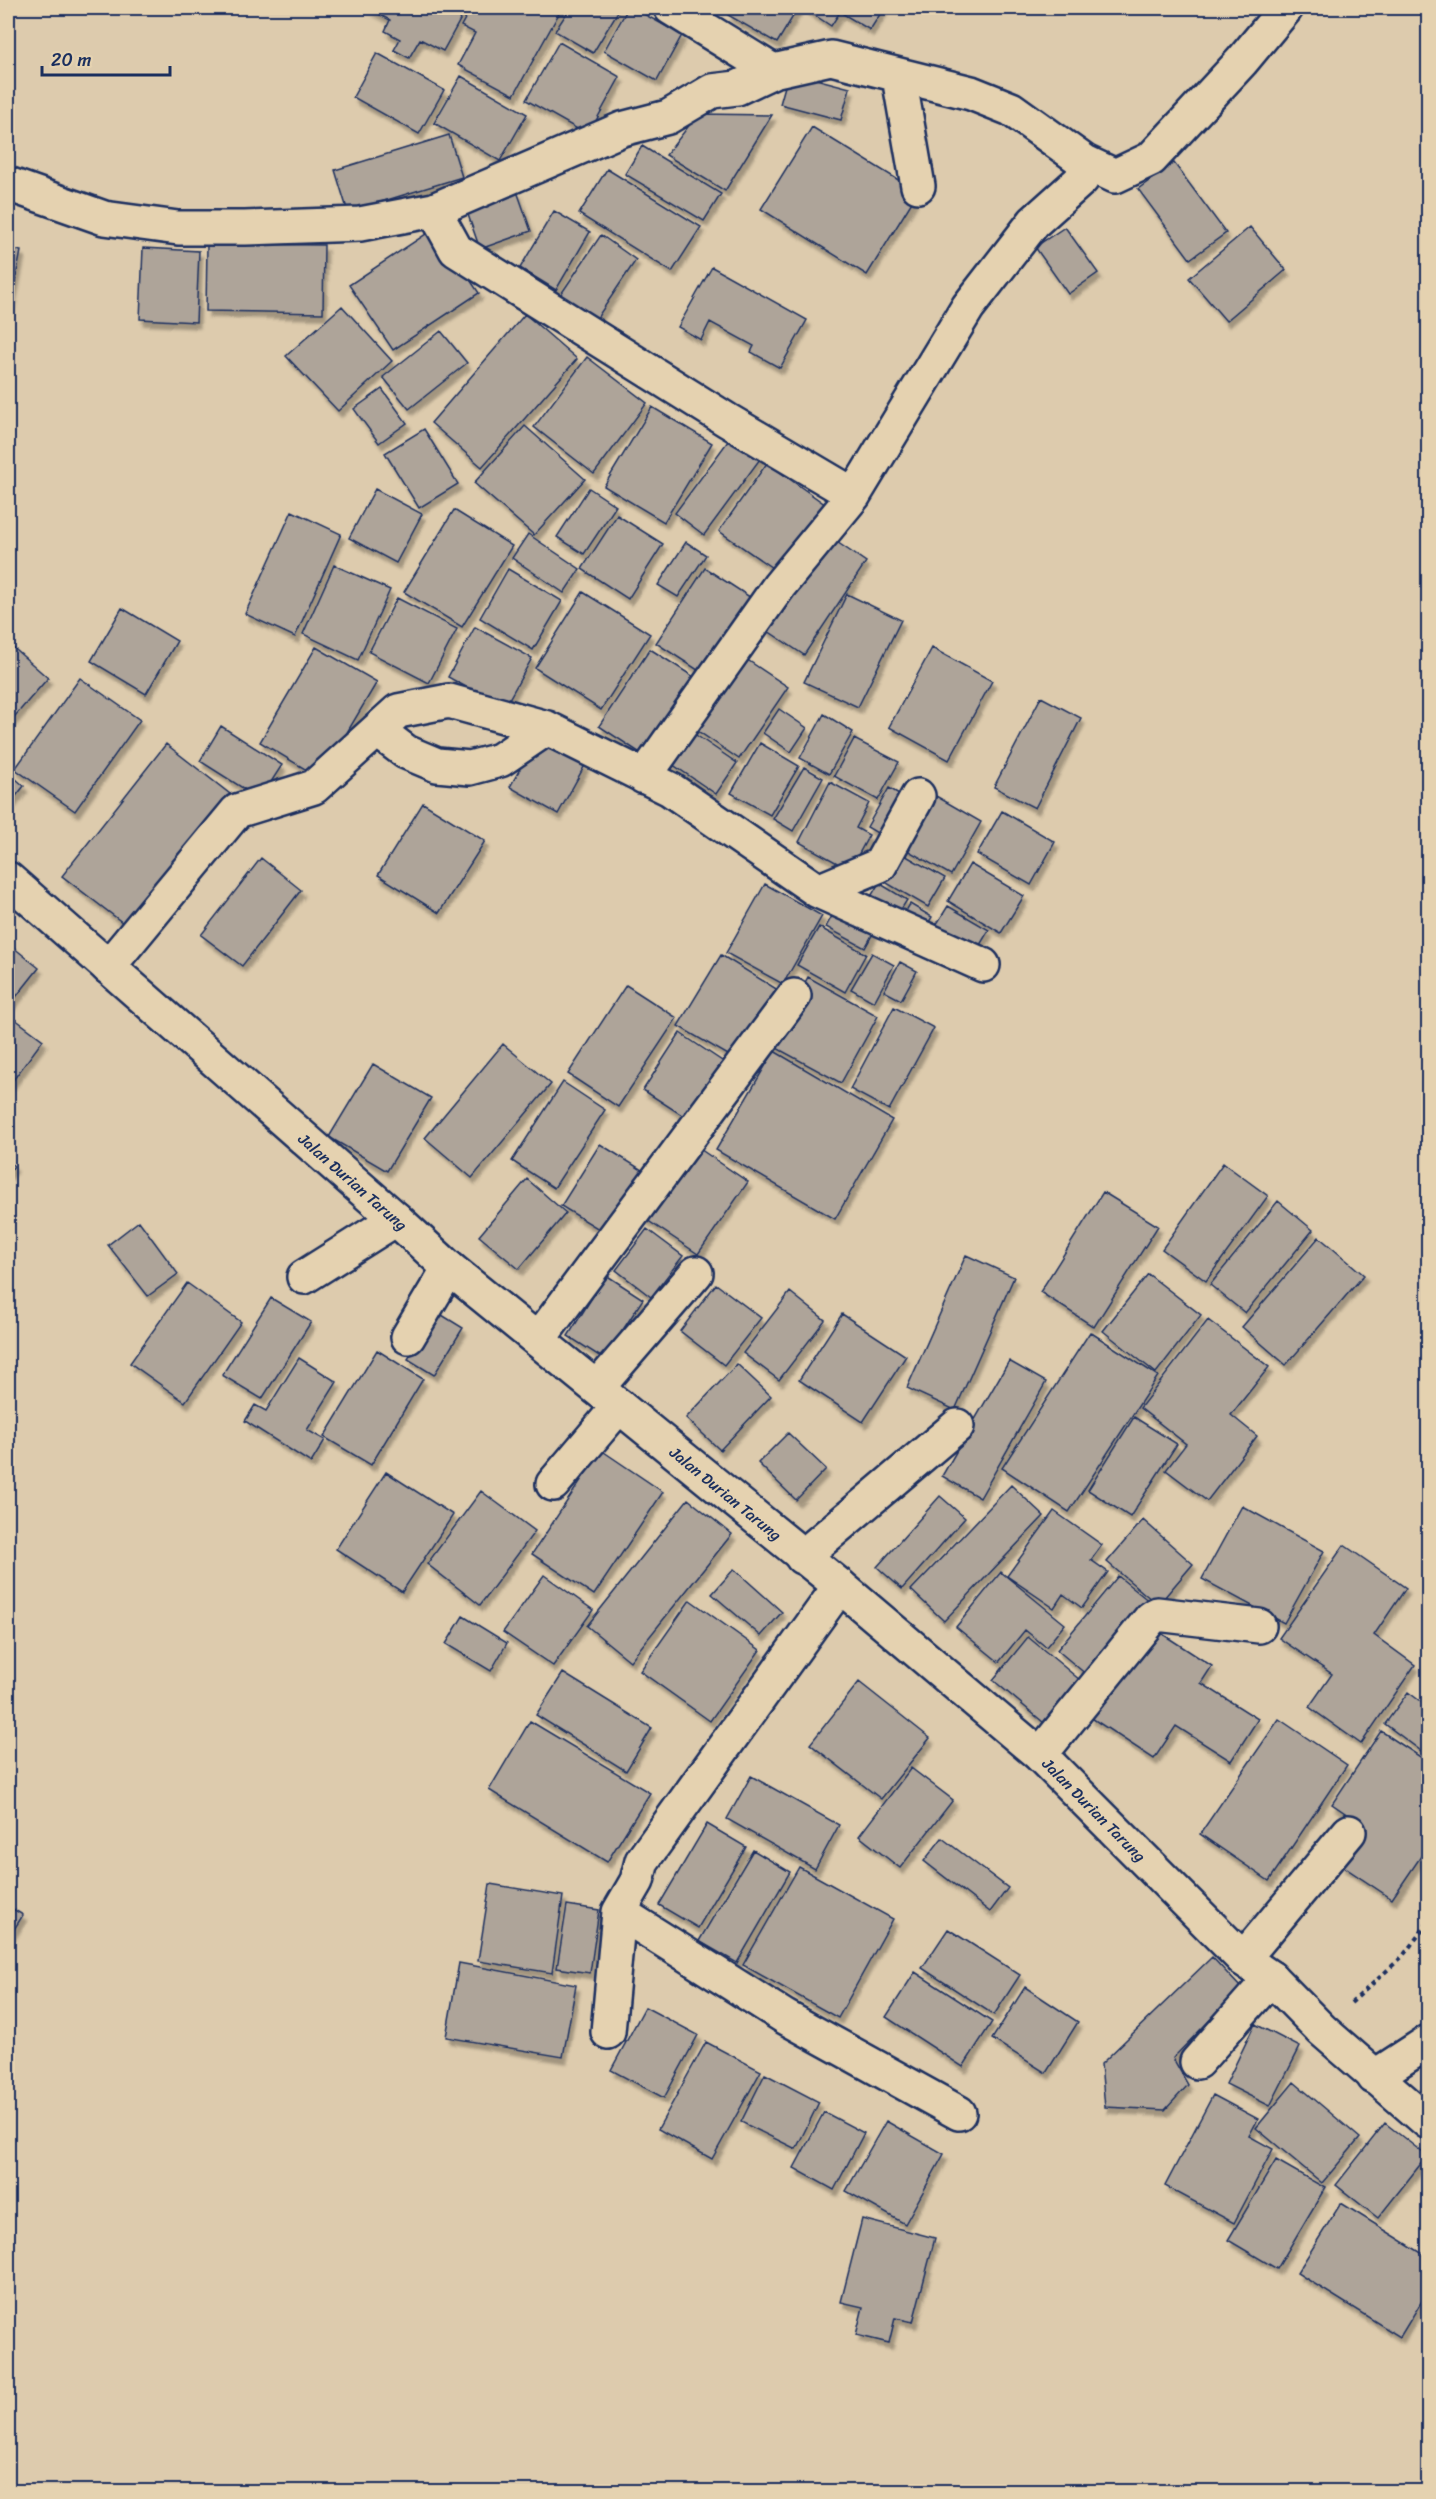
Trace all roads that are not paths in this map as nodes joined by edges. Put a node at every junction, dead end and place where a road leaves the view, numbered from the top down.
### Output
1 (671, 8) edge
2 (1286, 8) edge
3 (773, 71) junction
4 (899, 77) junction
5 (1085, 162) junction
6 (8, 184) edge
7 (918, 186) dead end
8 (434, 210) junction
9 (854, 495) junction
10 (547, 728) junction
11 (377, 730) junction
12 (645, 777) junction
13 (918, 796) dead end
14 (8, 879) edge
15 (818, 891) junction
16 (983, 964) dead end
17 (108, 967) junction
18 (794, 996) dead end
19 (396, 1219) junction
20 (449, 1268) junction
21 (696, 1273) dead end
22 (304, 1277) dead end
23 (408, 1337) dead end
24 (538, 1340) junction
25 (608, 1397) junction
26 (957, 1426) dead end
27 (553, 1484) dead end
28 (802, 1557) junction
29 (840, 1586) junction
30 (1259, 1626) dead end
31 (1040, 1755) junction
32 (1349, 1832) dead end
33 (620, 1912) junction
34 (1243, 1959) junction
35 (1271, 1978) junction
36 (608, 2032) dead end
37 (1428, 2042) edge
38 (1197, 2062) dead end
39 (1374, 2077) junction
40 (959, 2114) dead end
41 (1428, 2122) edge

1 - 3 street
2 - 5 street
3 - 4 street
3 - 8 street
4 - 5 street
4 - 7 street
5 - 9 street
6 - 8 street
8 - 9 street
9 - 12 street
10 - 11 street
10 - 11 street
10 - 12 street
11 - 17 street
12 - 15 street
13 - 15 street
14 - 17 street, Jalan Durian Tarung
15 - 16 street
17 - 19 street, Jalan Durian Tarung
18 - 24 street
19 - 20 street, Jalan Durian Tarung
19 - 22 street
20 - 23 street
20 - 24 street, Jalan Durian Tarung
21 - 25 street
24 - 25 street, Jalan Durian Tarung
25 - 27 street
25 - 28 street, Jalan Durian Tarung
26 - 28 street
28 - 29 street, Jalan Durian Tarung
29 - 31 street, Jalan Durian Tarung
29 - 33 street
30 - 31 street
31 - 34 street, Jalan Durian Tarung
32 - 34 street
33 - 36 street
33 - 40 street
34 - 35 street, Jalan Durian Tarung
35 - 38 street
35 - 39 street, Jalan Durian Tarung
37 - 39 street
39 - 41 street, Jalan Durian Tarung

